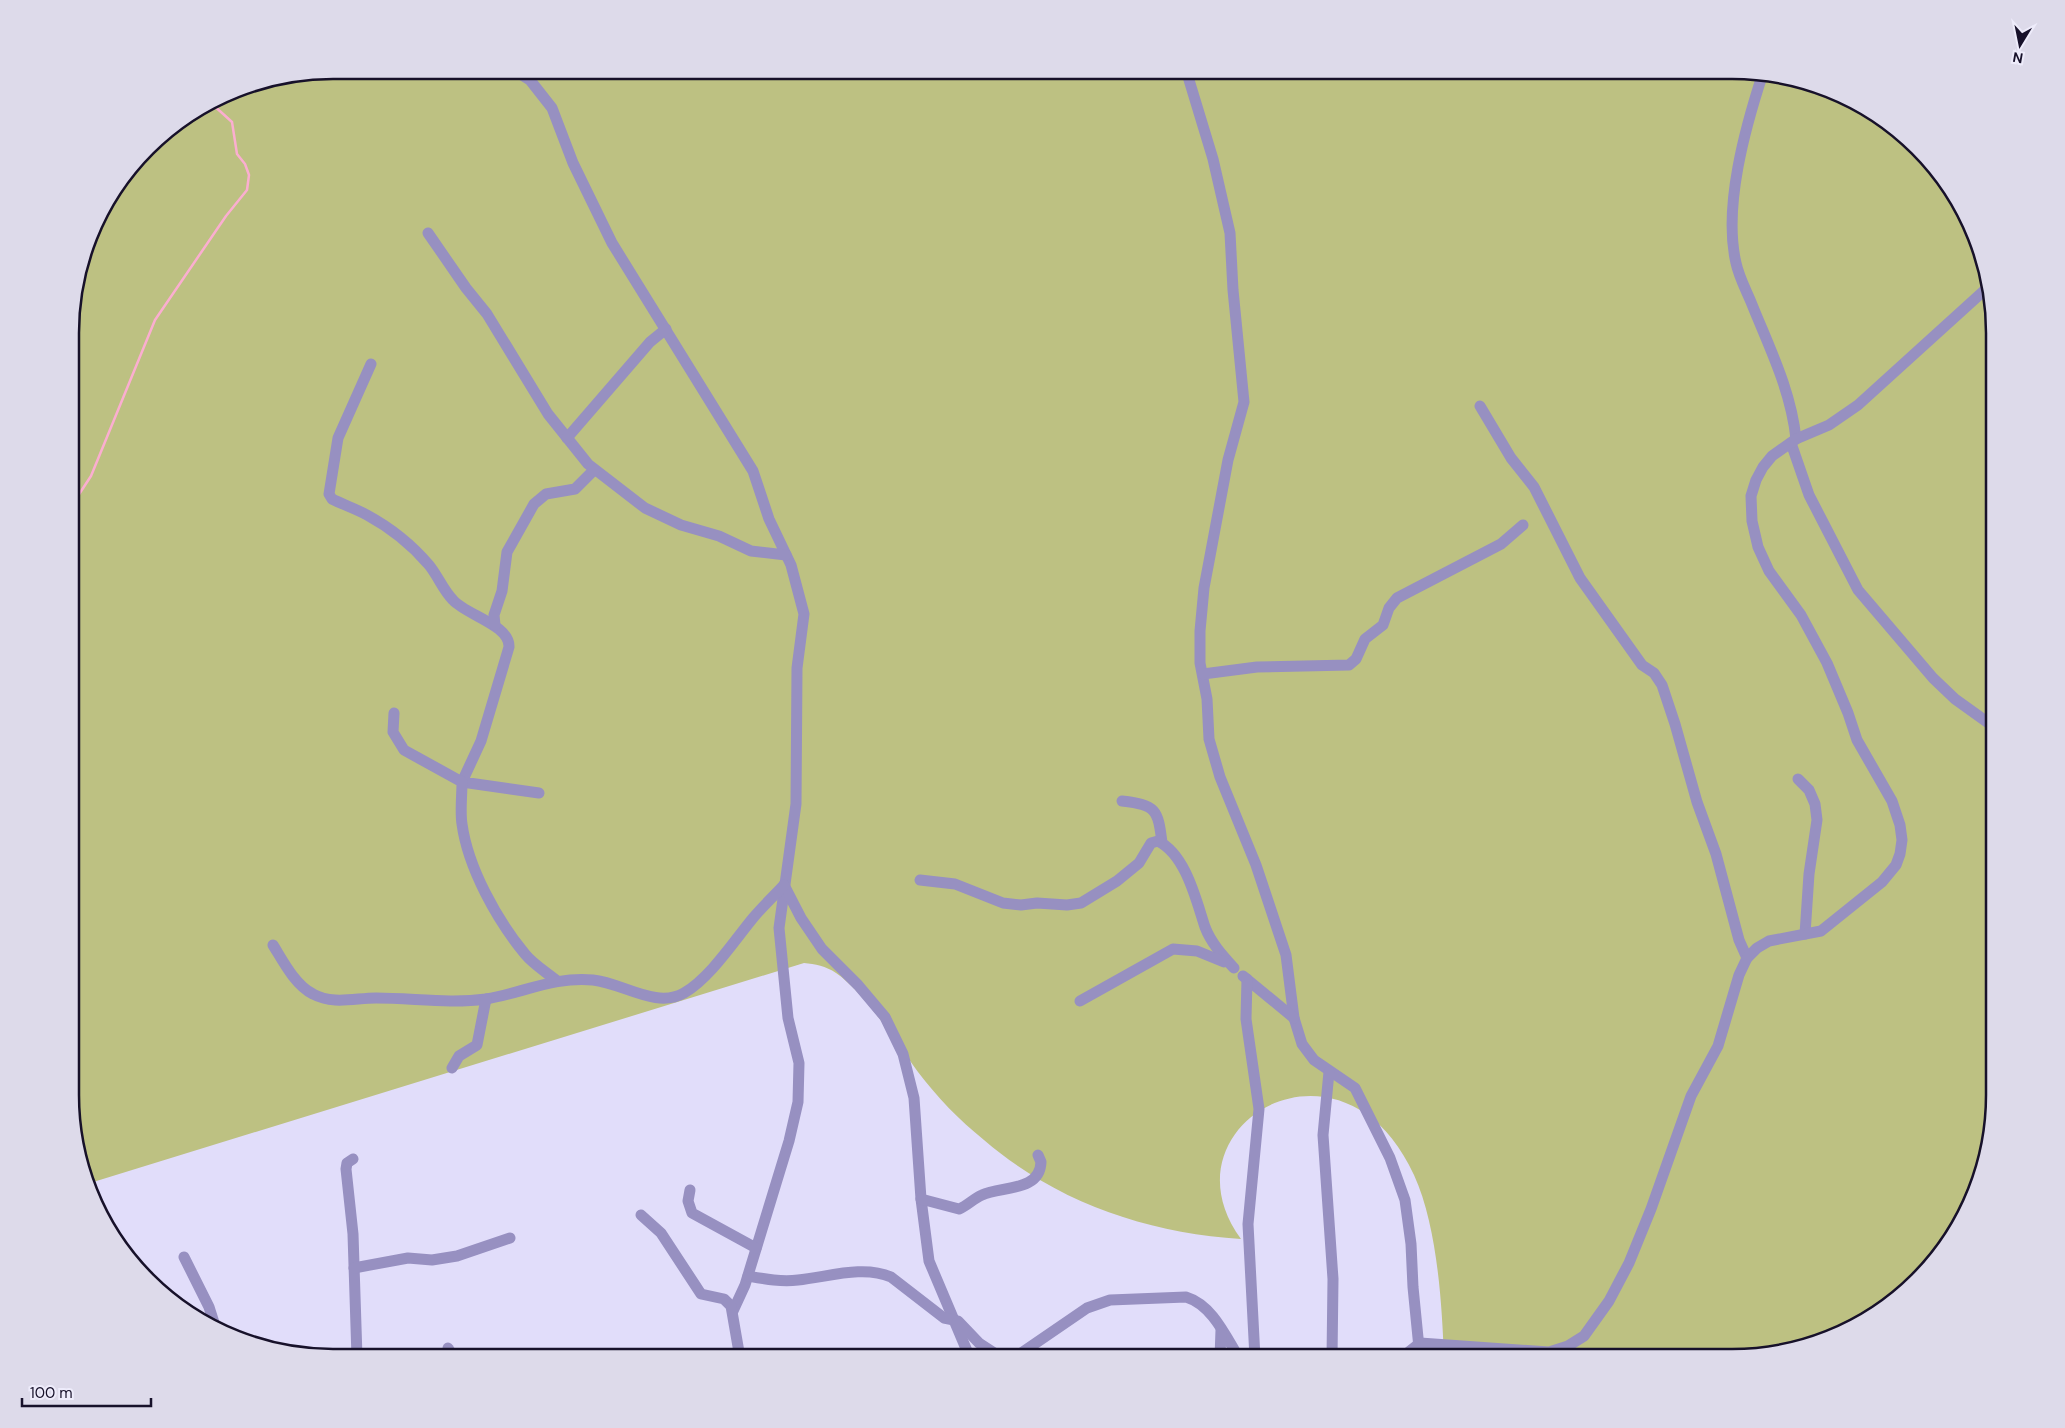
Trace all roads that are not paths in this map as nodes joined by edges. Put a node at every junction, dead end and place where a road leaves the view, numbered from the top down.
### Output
1 (528, 79) edge
2 (1189, 79) edge
3 (1761, 80) edge
4 (428, 232) dead end
5 (1983, 292) edge
6 (666, 329) junction
7 (371, 364) dead end
8 (1480, 406) dead end
9 (567, 438) junction
10 (1793, 441) junction
11 (594, 470) junction
12 (1523, 525) dead end
13 (786, 555) junction
14 (495, 625) junction
15 (1202, 674) junction
16 (394, 713) dead end
17 (1986, 721) edge
18 (1798, 779) dead end
19 (462, 782) junction
20 (539, 793) dead end
21 (1122, 801) dead end
22 (1162, 843) junction
23 (920, 880) dead end
24 (784, 885) junction
25 (1806, 934) junction
26 (273, 944) dead end
27 (1748, 958) junction
28 (1234, 968) junction
29 (1247, 979) junction
30 (557, 981) junction
31 (486, 999) junction
32 (1080, 1001) dead end
33 (1294, 1018) junction
34 (452, 1068) dead end
35 (1329, 1072) junction
36 (1038, 1155) dead end
37 (353, 1158) dead end
38 (690, 1190) dead end
39 (921, 1199) junction
40 (641, 1215) dead end
41 (510, 1238) dead end
42 (756, 1248) junction
43 (184, 1257) dead end
44 (354, 1268) junction
45 (748, 1276) junction
46 (733, 1311) junction
47 (213, 1319) edge
48 (953, 1319) junction
49 (1221, 1330) junction
50 (1420, 1343) junction
51 (357, 1349) edge
52 (739, 1349) edge
53 (966, 1349) edge
54 (987, 1349) edge
55 (1027, 1349) edge
56 (1220, 1349) edge
57 (1233, 1349) edge
58 (1255, 1349) edge
59 (1332, 1349) edge
60 (1412, 1349) edge
61 (1420, 1349) edge
62 (1506, 1349) edge
63 (1558, 1349) edge

1 - 6 street
2 - 15 street
3 - 10 street
4 - 9 street
5 - 10 street
6 - 9 street
6 - 13 street
7 - 14 street
8 - 27 street
9 - 11 street
10 - 17 street
10 - 25 street
11 - 13 street
11 - 14 street
12 - 15 street
13 - 24 street
14 - 19 street
15 - 33 street
16 - 19 street
18 - 25 street
19 - 20 street
19 - 30 street
21 - 22 street
22 - 23 street
22 - 28 street
24 - 30 street
24 - 39 street
24 - 42 street
25 - 27 street
26 - 31 street
27 - 63 street
28 - 29 street
28 - 32 street
29 - 33 street
29 - 58 street
30 - 31 street
31 - 34 street
33 - 35 street
35 - 50 street
35 - 59 street
36 - 39 street
37 - 44 street
38 - 42 street
39 - 48 street
40 - 46 street
41 - 44 street
42 - 45 street
43 - 47 street
44 - 51 street
45 - 46 street
45 - 48 street
46 - 52 street
48 - 53 street
48 - 54 street
49 - 55 street
49 - 56 street
49 - 57 street
50 - 60 street
50 - 61 street
50 - 62 street

